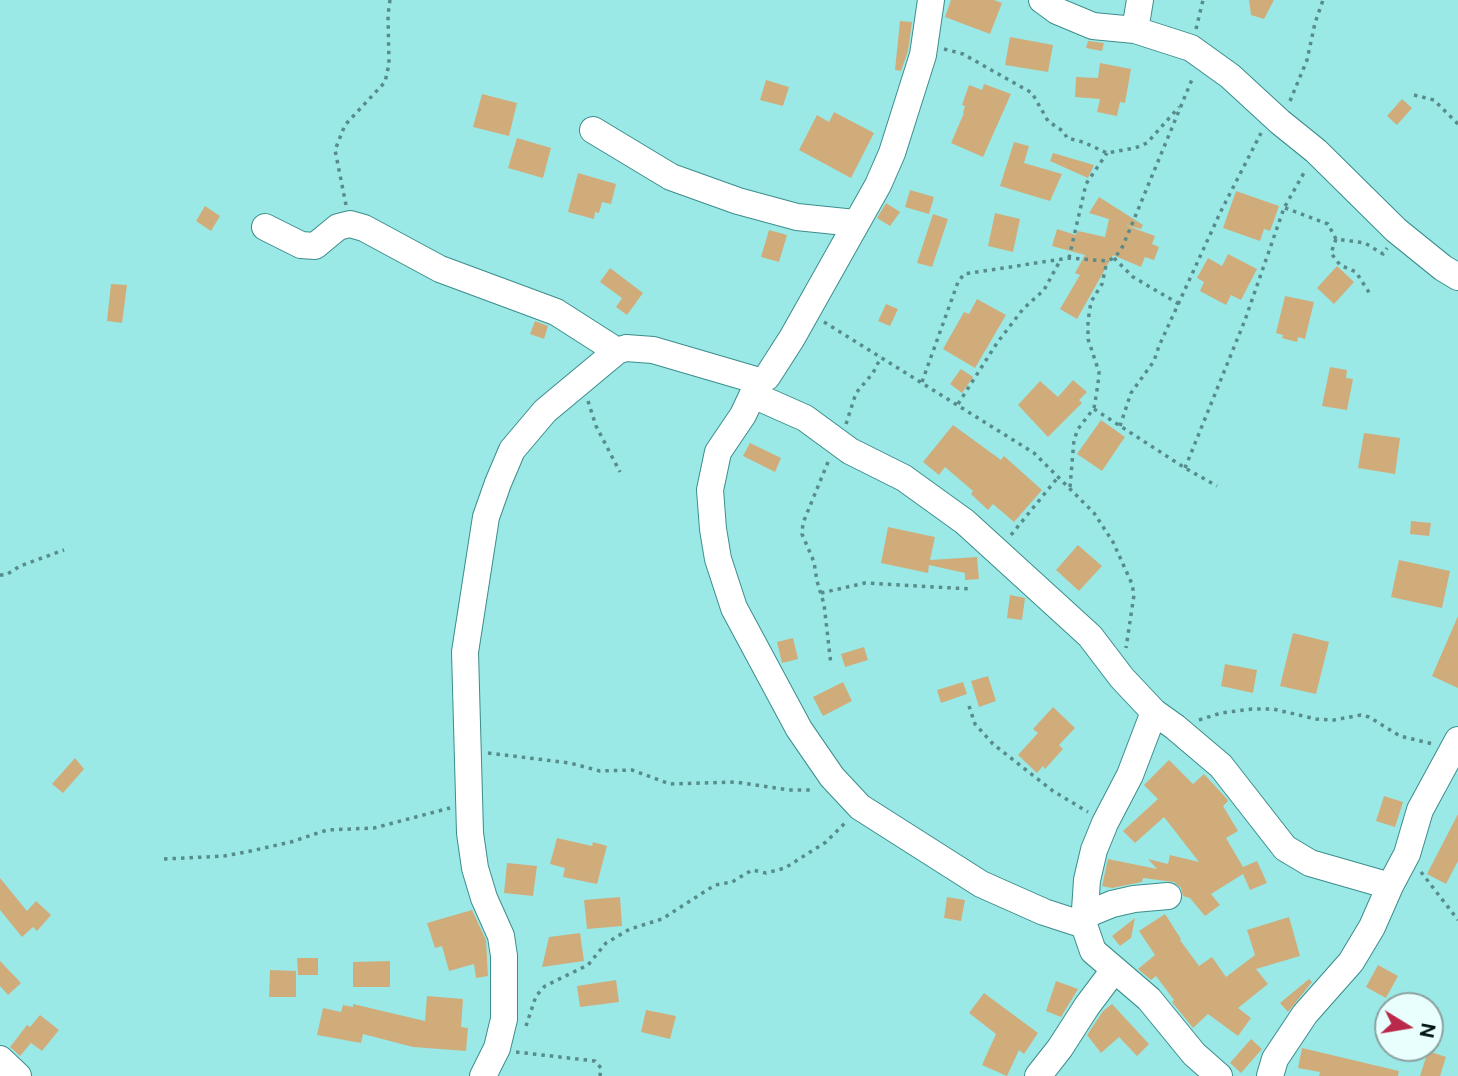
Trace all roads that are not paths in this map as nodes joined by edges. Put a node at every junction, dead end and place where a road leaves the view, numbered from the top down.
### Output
1 (931, 0) edge
2 (1042, 0) edge
3 (1140, 0) edge
4 (1135, 30) junction
5 (593, 130) dead end
6 (855, 223) junction
7 (265, 227) dead end
8 (1458, 277) edge
9 (617, 351) junction
10 (756, 388) junction
11 (1154, 712) junction
12 (1455, 745) edge
13 (1390, 886) junction
14 (1168, 895) dead end
15 (1083, 920) junction
16 (1114, 970) junction
17 (0, 1059) edge
18 (18, 1076) edge
19 (483, 1076) edge
20 (1038, 1076) edge
21 (1219, 1076) edge
22 (1270, 1076) edge

1 - 6 street
2 - 4 street
3 - 4 street
4 - 8 street
5 - 6 street
6 - 10 street
7 - 9 street
9 - 10 street
9 - 19 street
10 - 11 street
10 - 15 street
11 - 13 street
11 - 15 street
12 - 13 street
13 - 22 street
14 - 15 street
15 - 16 street
16 - 20 street
16 - 21 street
17 - 18 street

